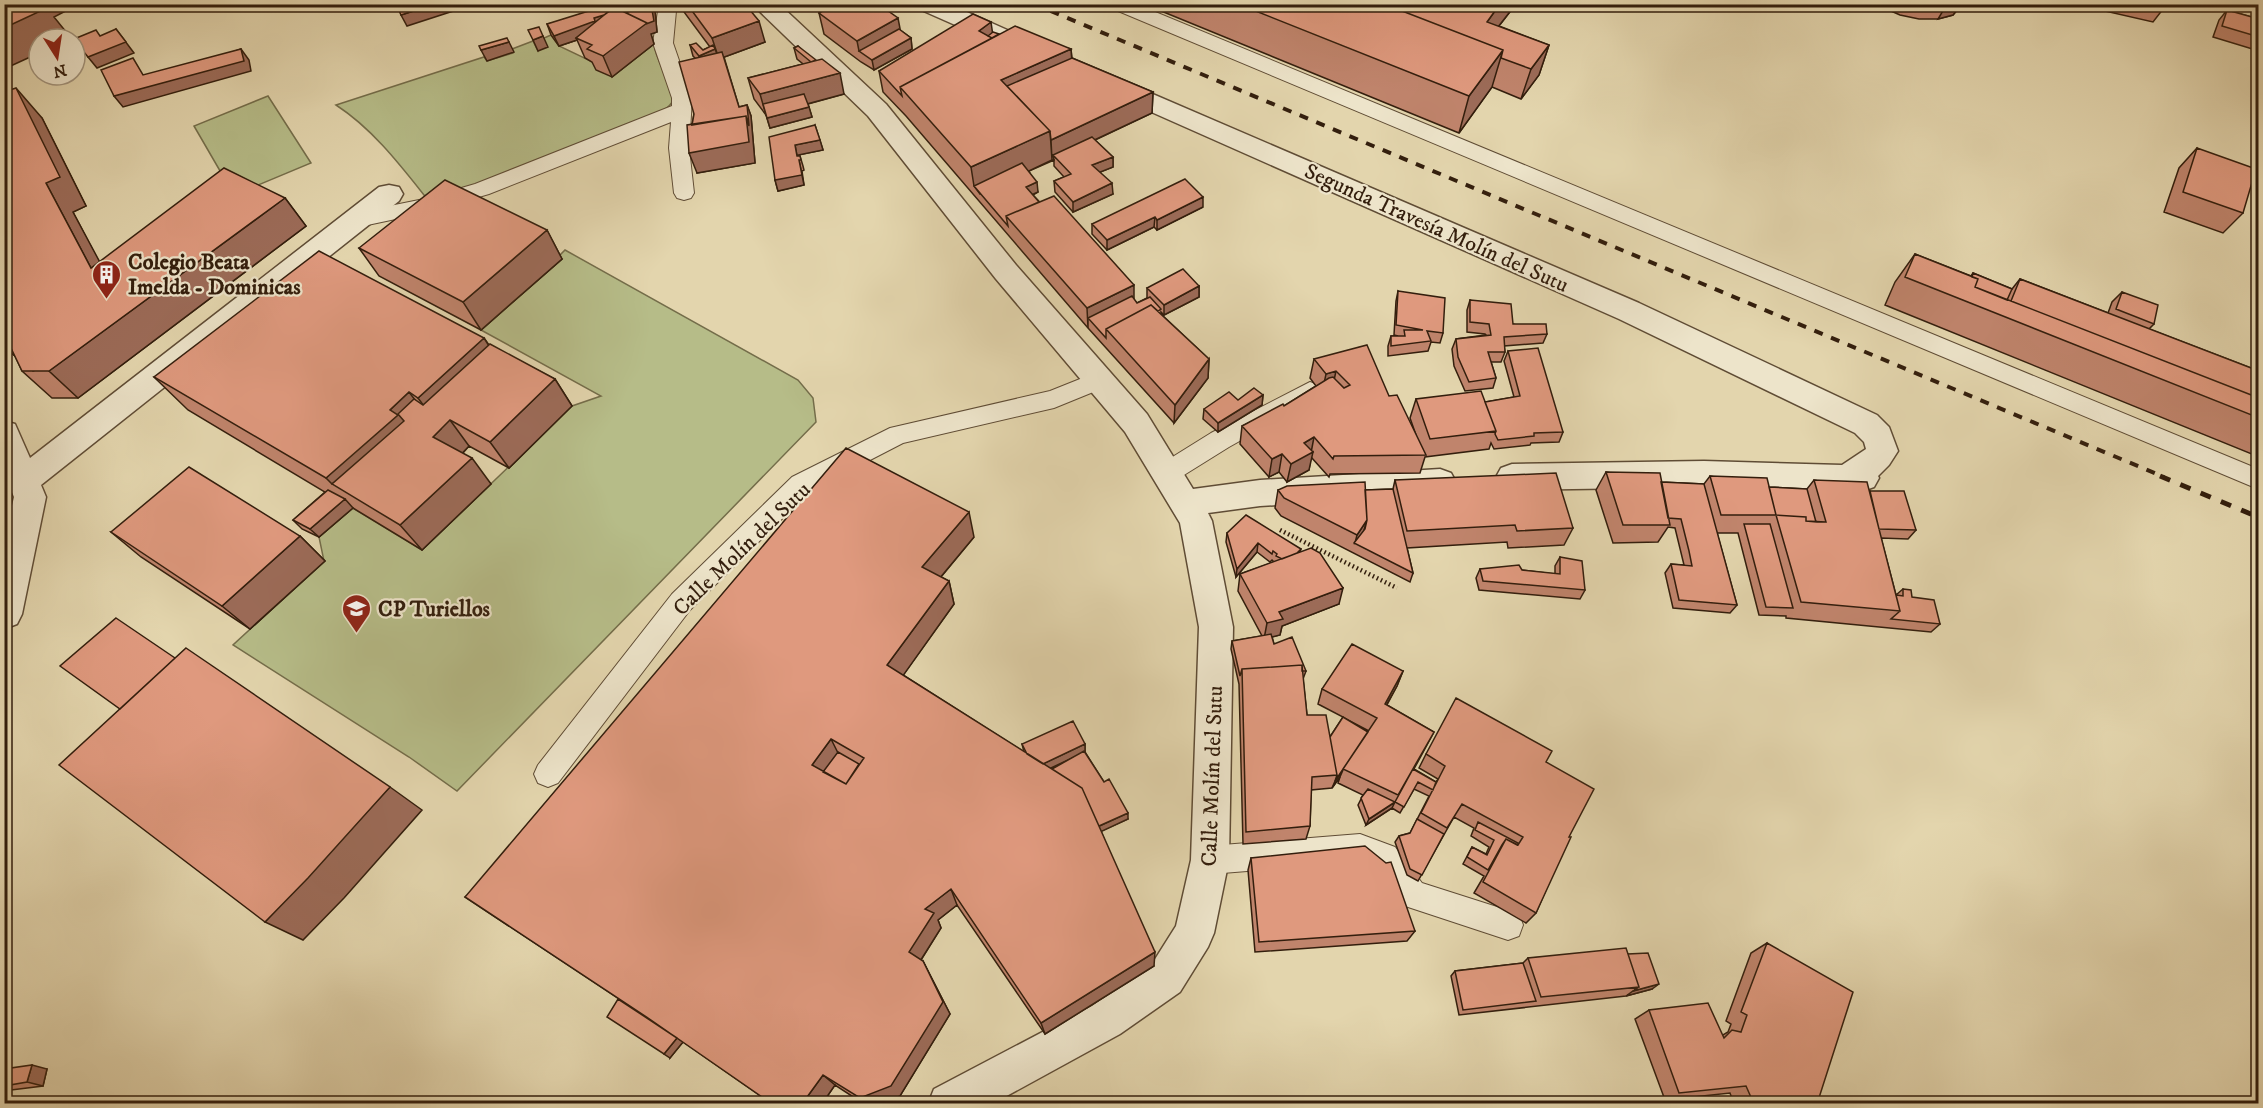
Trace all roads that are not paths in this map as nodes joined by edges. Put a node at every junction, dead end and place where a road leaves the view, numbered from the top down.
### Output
1 (664, 4) edge
2 (764, 4) edge
3 (927, 4) edge
4 (1118, 4) edge
5 (1034, 50) edge
6 (1088, 75) edge
7 (681, 110) junction
8 (684, 193) dead end
9 (389, 194) dead end
10 (358, 219) junction
11 (1100, 380) junction
12 (1310, 391) edge
13 (4, 433) edge
14 (1167, 473) junction
15 (1841, 478) junction
16 (1873, 479) dead end
17 (24, 480) junction
18 (2259, 480) edge
19 (1185, 502) junction
20 (5, 614) edge
21 (548, 774) dead end
22 (1210, 860) junction
23 (1509, 925) dead end
24 (949, 1104) edge

1 - 7 lane
2 - 11 street, Calle Molín del Sutu
3 - 5 street
4 - 18 lane
6 - 15 street, Segunda Travesía Molín del Sutu
7 - 8 lane
7 - 10 lane
9 - 10 street
10 - 17 street
11 - 14 street, Calle Molín del Sutu
11 - 21 lane, Calle Molín del Sutu
12 - 14 lane
13 - 17 street
14 - 19 street, Calle Molín del Sutu
15 - 16 street
15 - 19 street
17 - 20 street
19 - 22 street, Calle Molín del Sutu
22 - 23 lane
22 - 24 street, Calle Molín del Sutu

